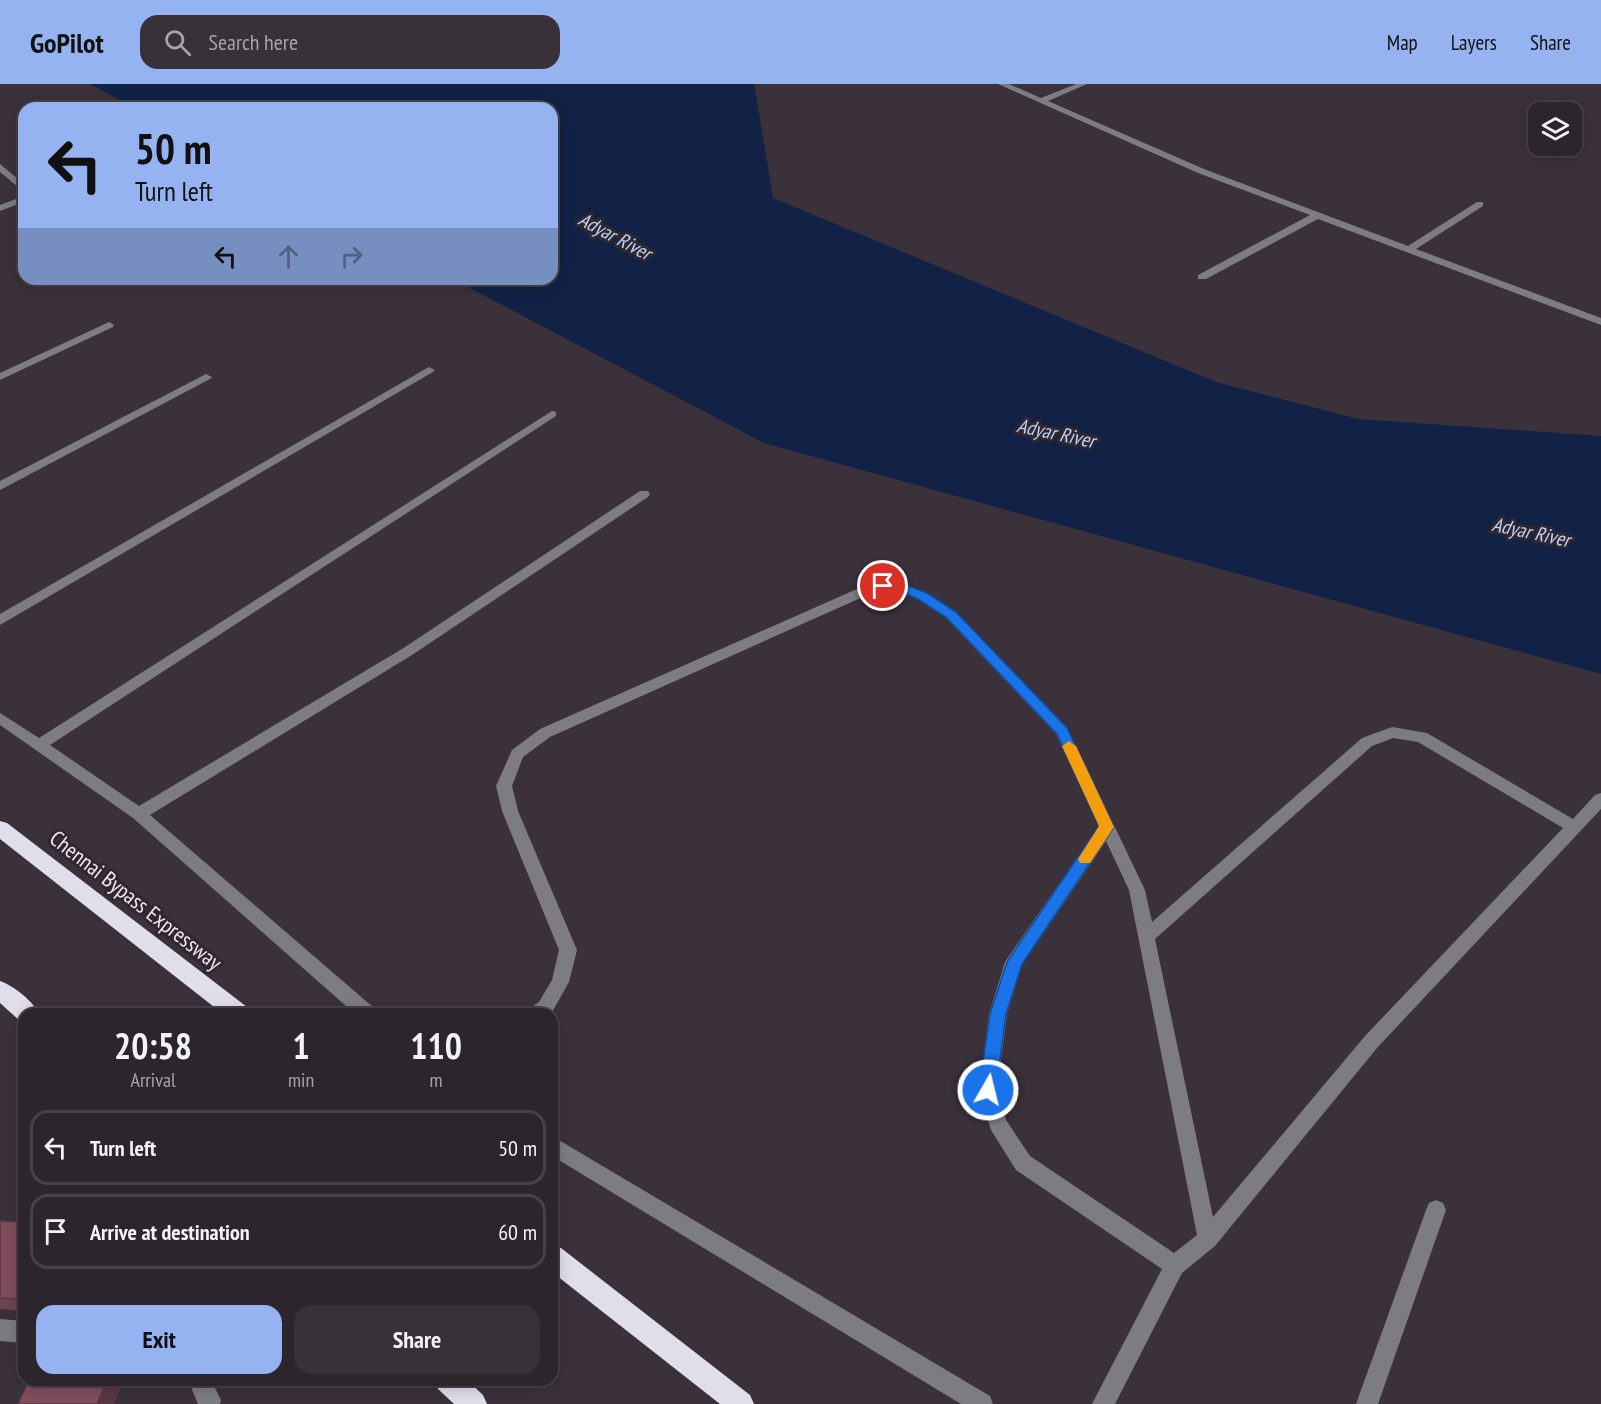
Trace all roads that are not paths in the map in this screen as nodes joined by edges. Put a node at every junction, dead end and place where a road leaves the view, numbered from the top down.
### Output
1 (1002, 84) edge
2 (1083, 84) edge
3 (1040, 101) junction
4 (0, 166) edge
5 (18, 183) edge
6 (18, 201) edge
7 (1480, 204) dead end
8 (0, 208) edge
9 (1318, 215) junction
10 (1408, 250) junction
11 (1202, 277) dead end
12 (1601, 322) edge
13 (110, 326) dead end
14 (429, 370) dead end
15 (0, 377) edge
16 (206, 377) dead end
17 (552, 414) dead end
18 (0, 486) edge
19 (644, 494) dead end
20 (0, 620) edge
21 (0, 718) edge
22 (39, 745) junction
23 (1601, 799) edge
24 (139, 814) junction
25 (1107, 827) junction
26 (1575, 827) junction
27 (0, 828) edge
28 (1146, 937) junction
29 (0, 990) edge
30 (21, 1008) edge
31 (232, 1008) edge
32 (361, 1008) edge
33 (545, 1008) edge
34 (558, 1148) edge
35 (1436, 1210) dead end
36 (1208, 1239) junction
37 (558, 1262) edge
38 (1175, 1266) junction
39 (0, 1330) edge
40 (18, 1332) edge
41 (202, 1386) edge
42 (454, 1386) edge
43 (209, 1404) edge
44 (474, 1404) edge
45 (741, 1404) edge
46 (982, 1404) edge
47 (1103, 1404) edge
48 (1366, 1404) edge

1 - 3 street
2 - 3 street
3 - 9 street
4 - 5 street
6 - 8 street
7 - 10 street
9 - 10 street
9 - 11 street
10 - 12 street
13 - 15 street
14 - 20 street
16 - 18 street
17 - 22 street
19 - 24 street
21 - 22 street
22 - 24 street
23 - 26 street
24 - 32 street
25 - 28 street
25 - 33 street
25 - 38 street
26 - 28 street
26 - 36 street
27 - 31 highway, Chennai Bypass Expressway
28 - 36 street
29 - 30 highway
34 - 46 street
35 - 48 street
36 - 38 street
37 - 45 highway
38 - 47 street
39 - 40 street
41 - 43 street
42 - 44 highway

